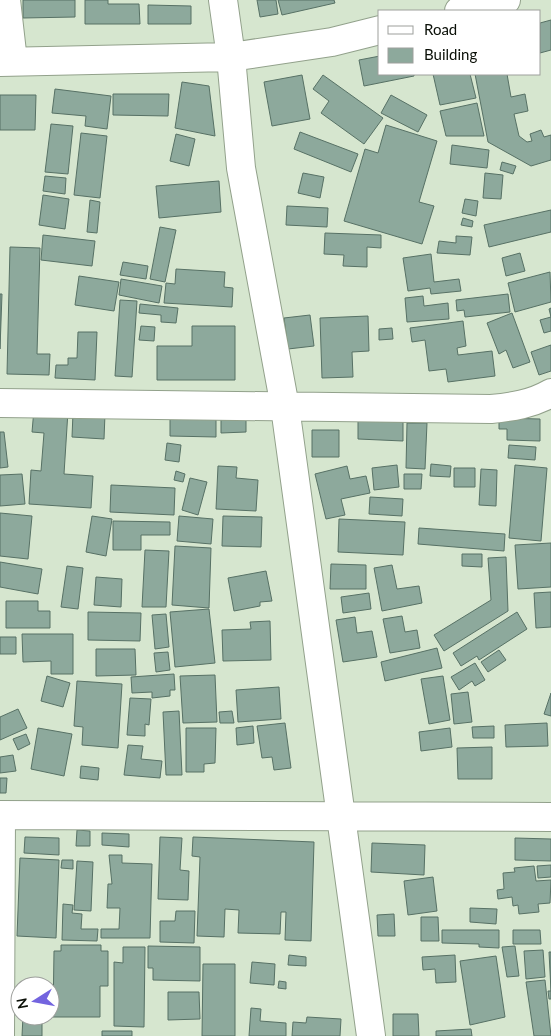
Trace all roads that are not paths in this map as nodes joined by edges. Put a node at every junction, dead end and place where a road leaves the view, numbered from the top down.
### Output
1 (6, 0) edge
2 (223, 0) edge
3 (506, 0) edge
4 (463, 10) edge
5 (378, 30) edge
6 (232, 56) junction
7 (6, 62) edge
8 (551, 392) edge
9 (0, 403) edge
10 (285, 408) junction
11 (0, 816) edge
12 (551, 816) edge
13 (342, 818) junction
14 (0, 1036) edge
15 (371, 1036) edge

1 - 7 street
2 - 6 street
3 - 4 street
5 - 6 street
6 - 7 street
6 - 10 street
8 - 10 street
9 - 10 street
10 - 13 street
11 - 13 street
11 - 14 street
12 - 13 street
13 - 15 street

